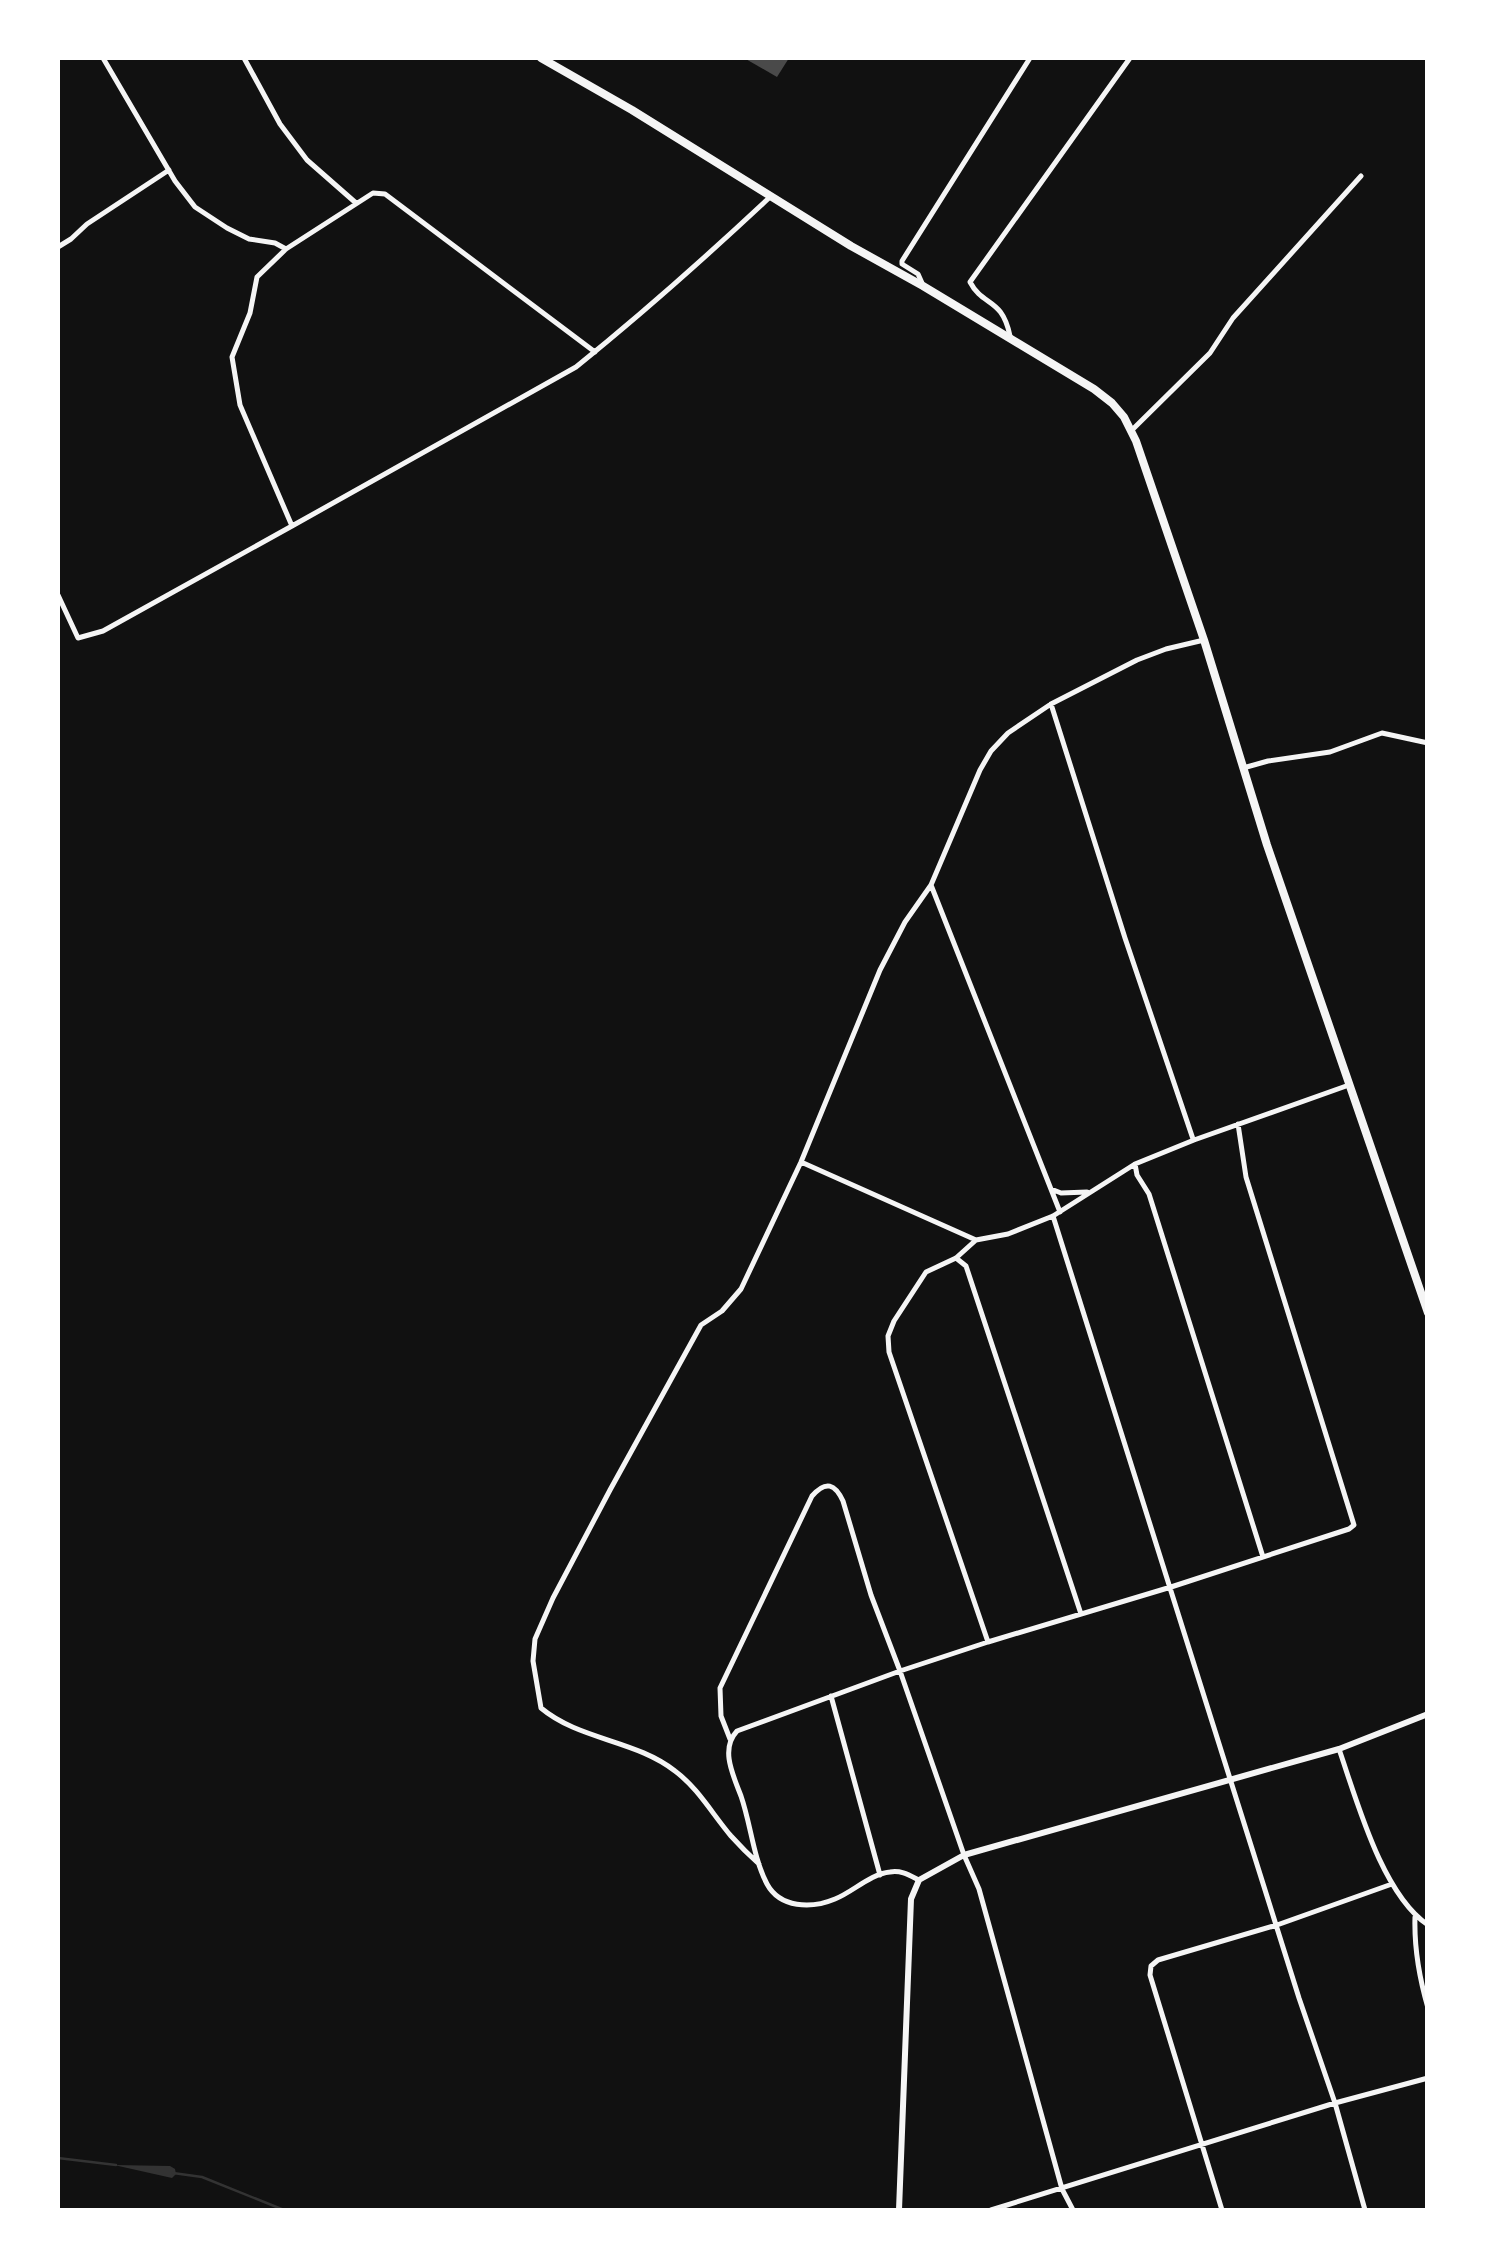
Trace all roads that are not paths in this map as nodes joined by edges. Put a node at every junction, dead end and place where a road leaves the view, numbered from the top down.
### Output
1 (103, 58) edge
2 (253, 58) edge
3 (542, 58) edge
4 (1030, 58) edge
5 (1130, 58) edge
6 (246, 61) edge
7 (556, 61) edge
8 (169, 170) junction
9 (1361, 176) dead end
10 (770, 197) junction
11 (356, 203) junction
12 (58, 247) edge
13 (286, 248) junction
14 (924, 286) junction
15 (1010, 337) junction
16 (595, 352) junction
17 (1132, 430) junction
18 (292, 526) junction
19 (58, 595) edge
20 (1204, 640) junction
21 (1051, 704) junction
22 (1428, 742) edge
23 (1243, 768) junction
24 (931, 885) junction
25 (1349, 1085) junction
26 (1238, 1124) junction
27 (1194, 1140) junction
28 (801, 1162) junction
29 (1135, 1164) junction
30 (1051, 1189) junction
31 (1092, 1192) junction
32 (1060, 1212) junction
33 (1052, 1216) junction
34 (976, 1240) junction
35 (956, 1258) junction
36 (1428, 1313) edge
37 (1262, 1557) junction
38 (1171, 1587) junction
39 (1081, 1614) junction
40 (988, 1642) junction
41 (900, 1671) junction
42 (831, 1696) junction
43 (1427, 1715) edge
44 (730, 1739) junction
45 (1339, 1750) junction
46 (1230, 1780) junction
47 (964, 1855) junction
48 (759, 1864) junction
49 (880, 1874) junction
50 (919, 1880) junction
51 (1392, 1884) junction
52 (1415, 1917) junction
53 (1277, 1925) junction
54 (1428, 1925) edge
55 (1428, 2008) edge
56 (1428, 2078) edge
57 (1335, 2103) junction
58 (1202, 2146) junction
59 (1062, 2189) junction
60 (900, 2210) edge
61 (991, 2210) edge
62 (1073, 2210) edge
63 (1222, 2210) edge
64 (1365, 2210) edge

1 - 8 street
2 - 6 street
3 - 7 main road
4 - 14 street
5 - 15 street
6 - 11 street
7 - 10 main road
8 - 12 street
8 - 13 street
9 - 17 street
10 - 14 main road
10 - 16 street
11 - 13 street
11 - 16 street
13 - 18 street
14 - 15 main road
15 - 17 main road
16 - 18 street
17 - 20 main road
18 - 19 street
20 - 21 street
20 - 23 main road
21 - 24 street
21 - 27 street
22 - 23 street
23 - 25 main road
24 - 28 street
24 - 30 street
25 - 26 street
25 - 36 main road
26 - 27 street
26 - 37 street
27 - 29 street
28 - 34 street
28 - 48 street
29 - 31 street
29 - 37 street
30 - 31 street
30 - 32 street
31 - 32 street
32 - 33 street
33 - 34 street
33 - 38 street
34 - 35 street
35 - 39 street
35 - 40 street
37 - 38 street
38 - 39 street
38 - 46 street
39 - 40 street
40 - 41 street
41 - 42 street
41 - 44 street
41 - 47 street
42 - 44 street
42 - 49 street
43 - 45 street
44 - 48 street
45 - 46 street
45 - 51 street
46 - 47 street
46 - 53 street
47 - 50 street
47 - 59 street
48 - 49 street
49 - 50 street
50 - 60 street
51 - 52 street
51 - 53 street
52 - 54 street
52 - 55 street
53 - 57 street
53 - 58 street
56 - 57 street
57 - 58 street
57 - 64 street
58 - 59 street
58 - 63 street
59 - 61 street
59 - 62 street

